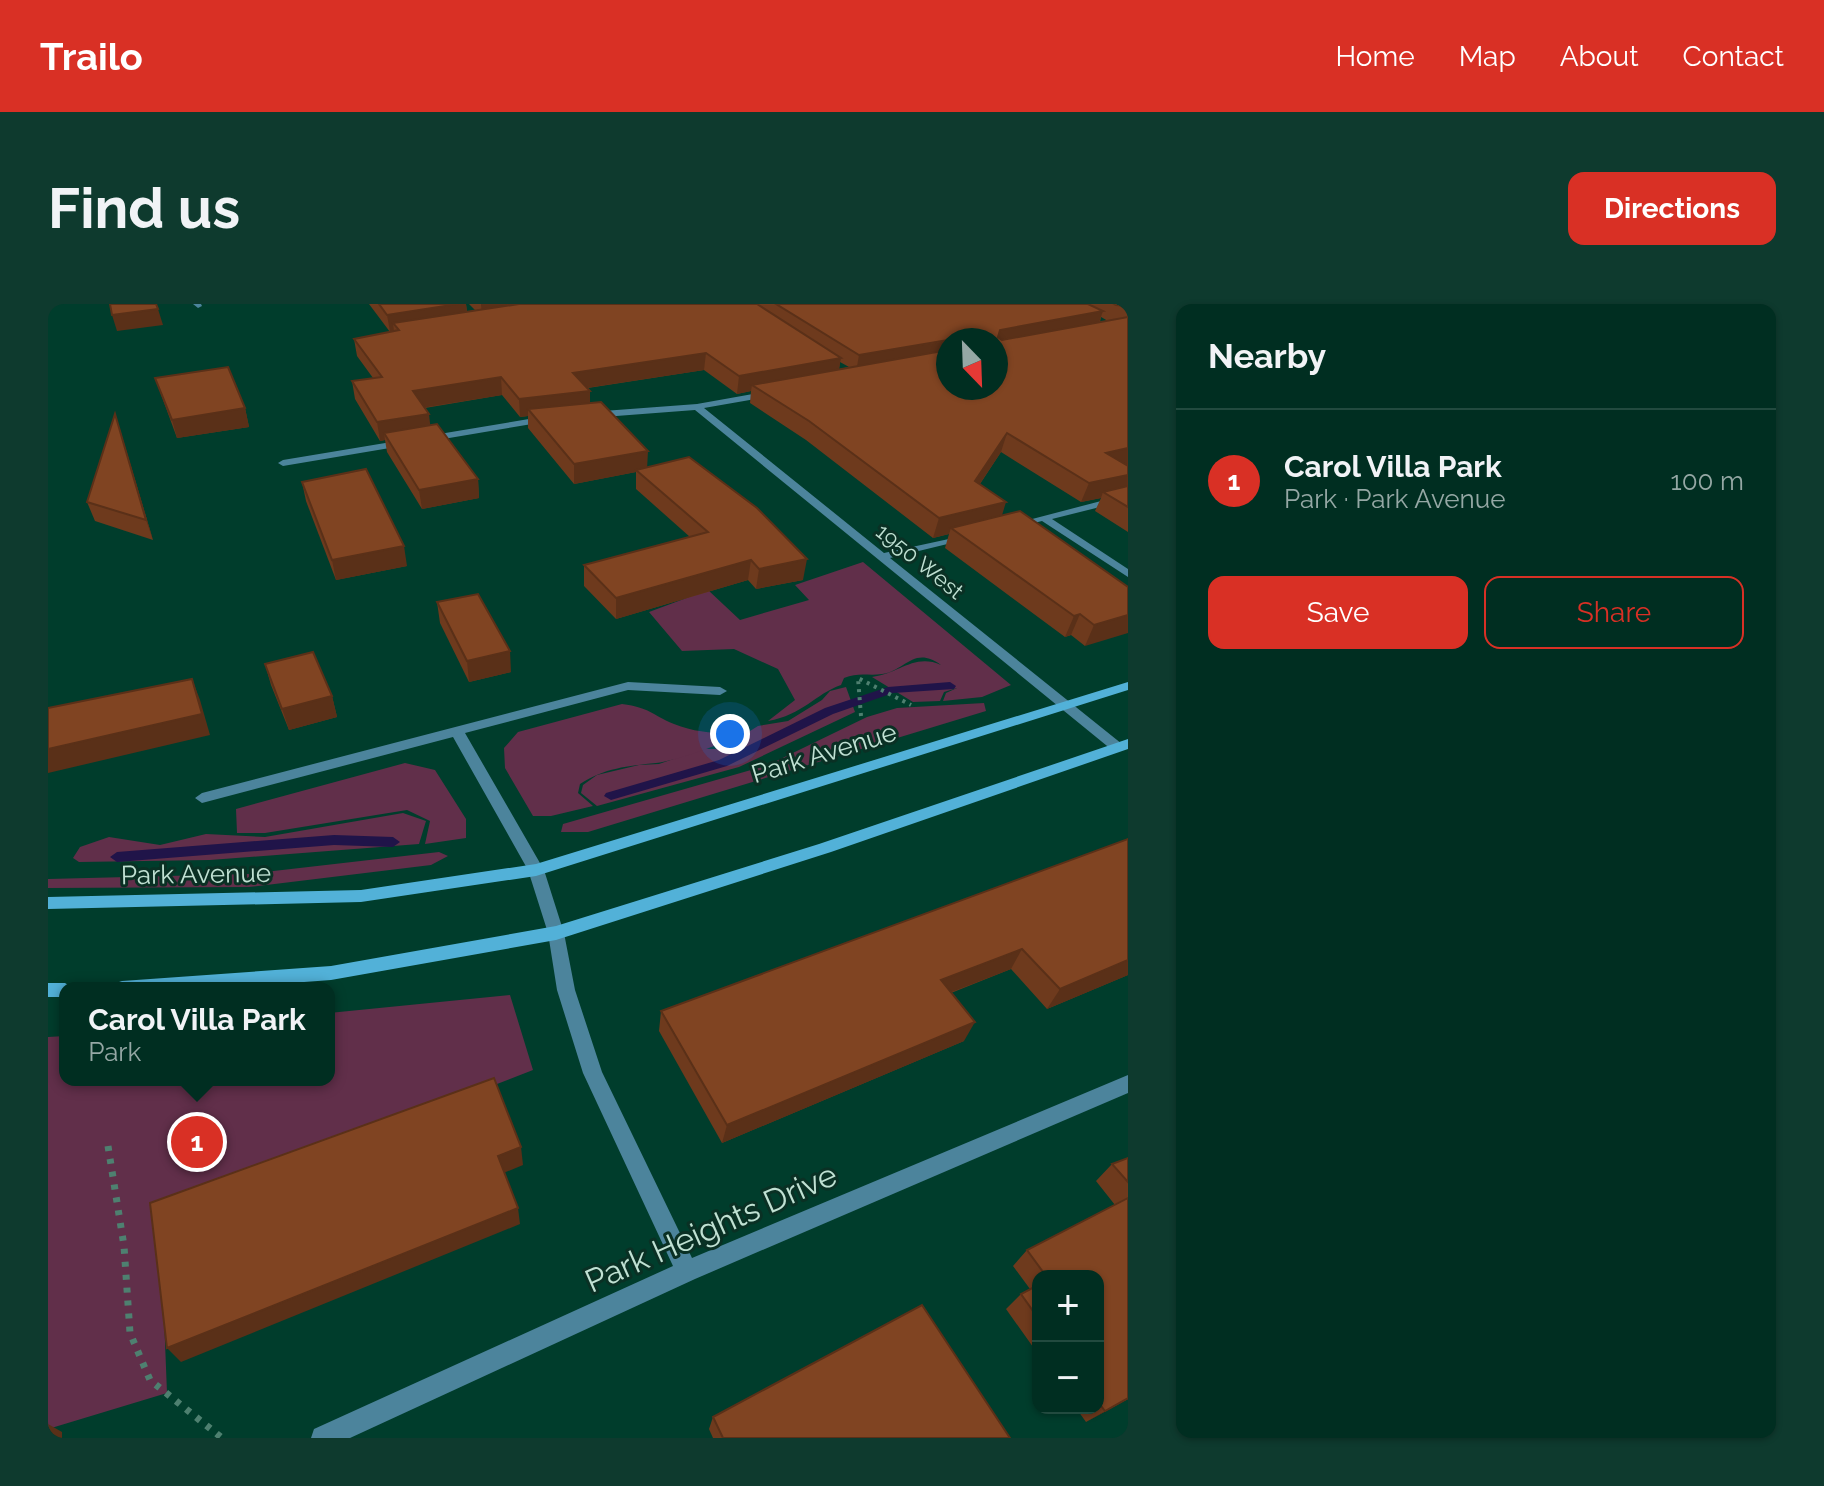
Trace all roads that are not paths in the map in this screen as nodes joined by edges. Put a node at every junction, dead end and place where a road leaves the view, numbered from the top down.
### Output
1 (775, 393) edge
2 (697, 407) junction
3 (579, 416) edge
4 (564, 417) edge
5 (283, 463) dead end
6 (1128, 497) edge
7 (1044, 518) junction
8 (1000, 528) edge
9 (986, 532) edge
10 (884, 556) junction
11 (1128, 574) edge
12 (1128, 686) edge
13 (720, 691) dead end
14 (1067, 705) junction
15 (457, 732) junction
16 (1122, 745) edge
17 (202, 798) dead end
18 (536, 870) junction
19 (48, 903) edge
20 (556, 933) junction
21 (206, 982) edge
22 (1128, 1084) edge
23 (687, 1271) junction
24 (323, 1438) edge

1 - 2 street
2 - 3 street
2 - 10 street, 1950 West
4 - 5 street
6 - 7 street
7 - 8 street
7 - 11 street
9 - 10 street
10 - 14 street, 1950 West
12 - 14 street, Park Avenue
13 - 15 street
14 - 16 street, 1950 West
14 - 18 street, Park Avenue
15 - 17 street
15 - 18 street
16 - 20 street
18 - 19 street, Park Avenue
18 - 20 street
20 - 21 street
20 - 23 street
22 - 23 street, Park Heights Drive
23 - 24 street, Park Heights Drive

